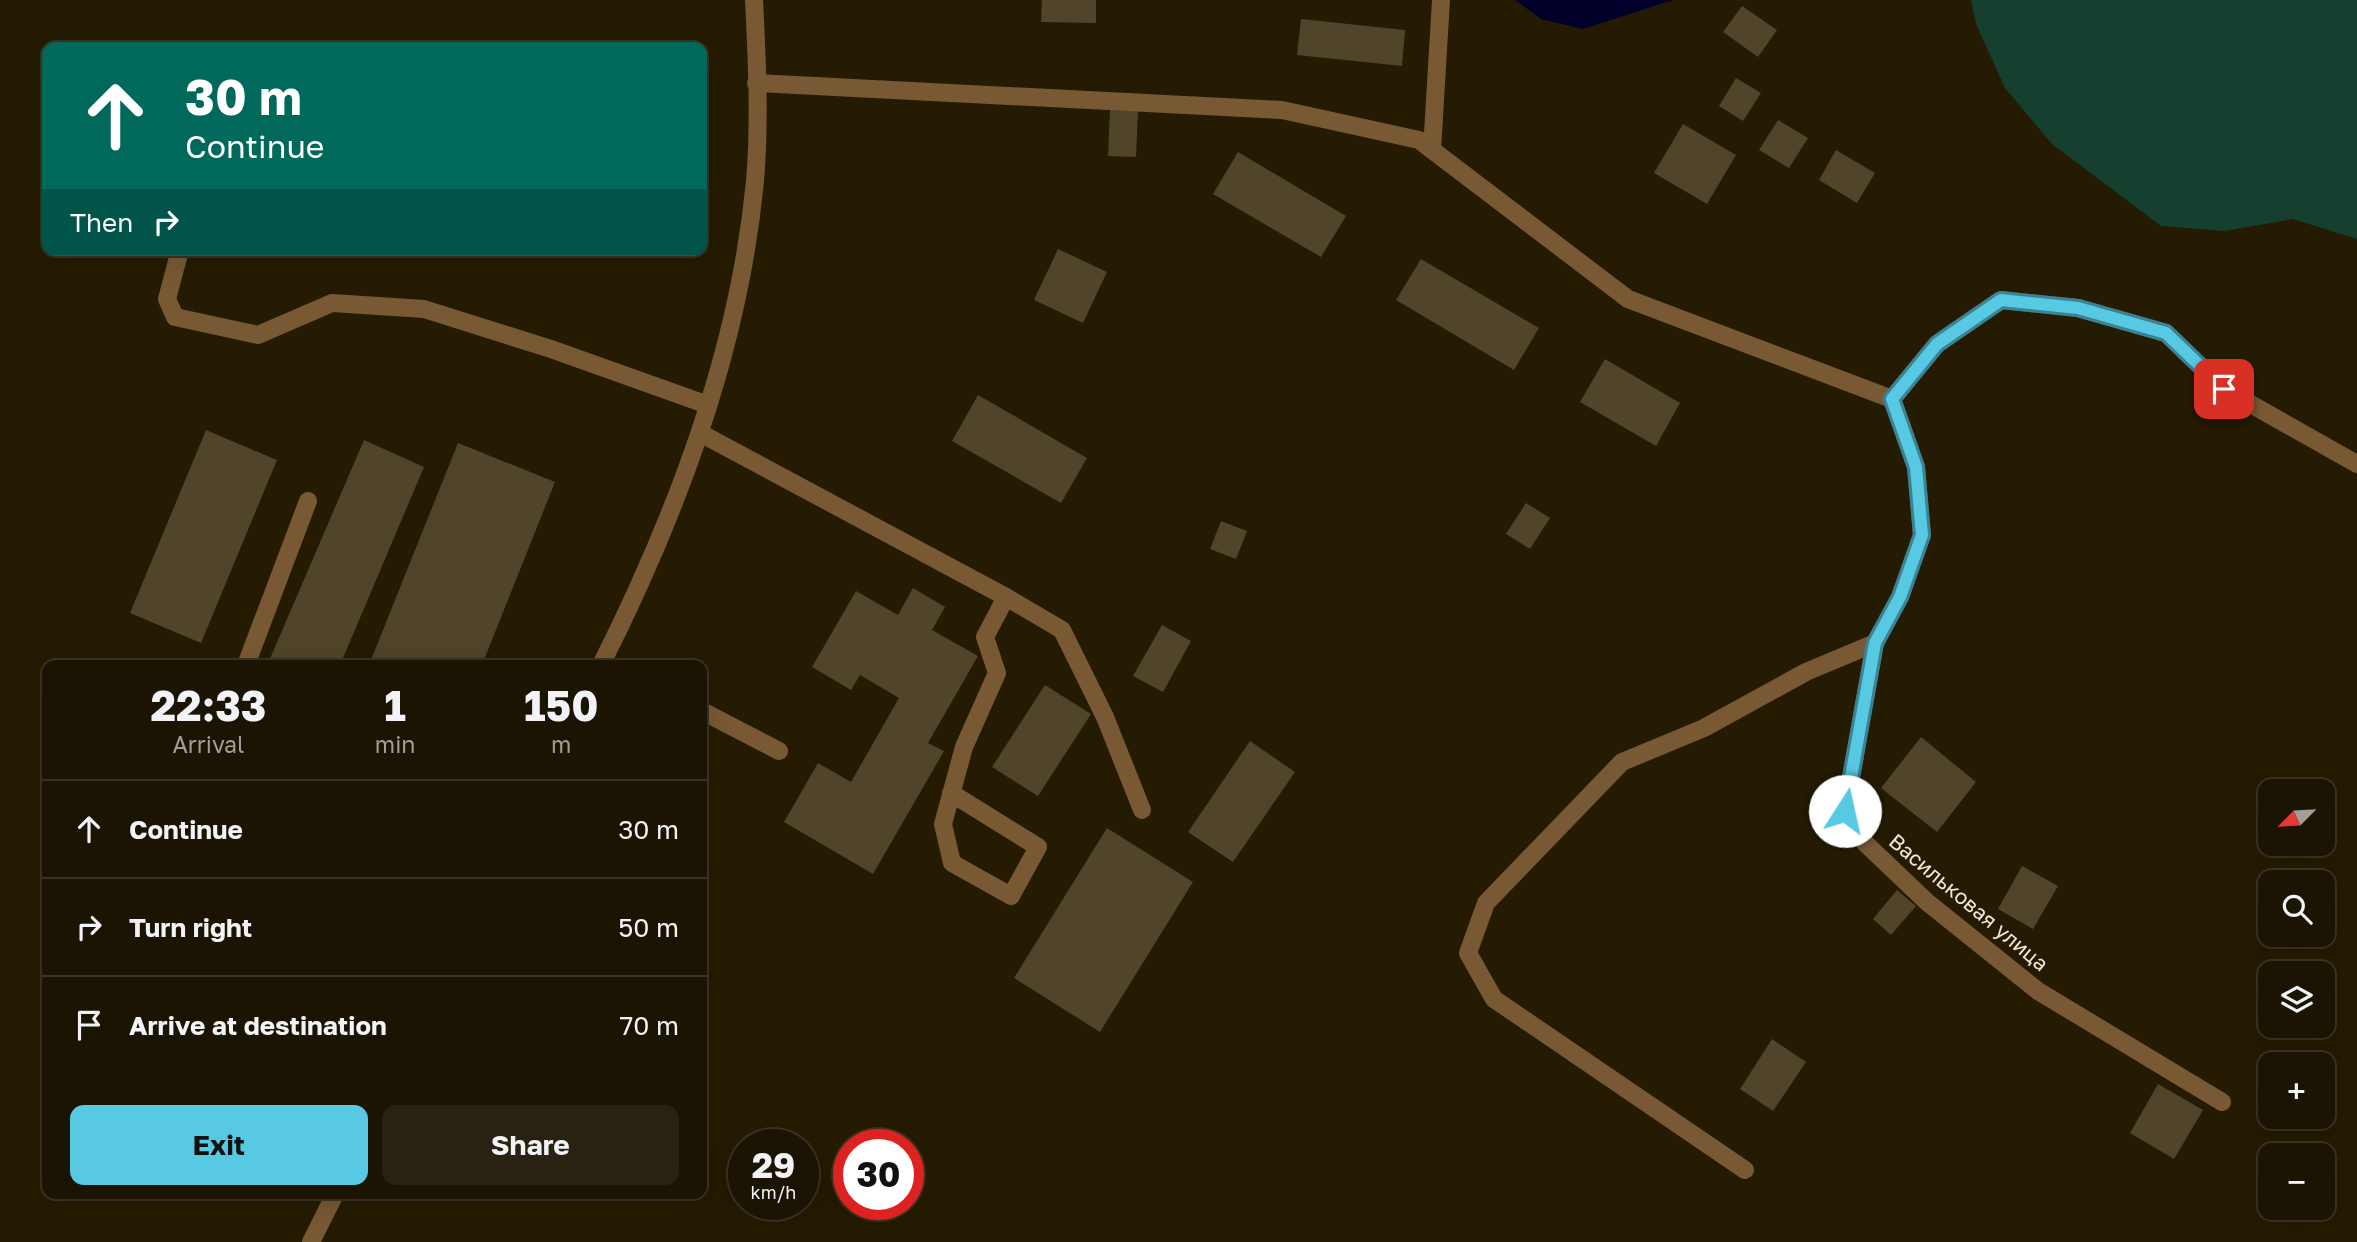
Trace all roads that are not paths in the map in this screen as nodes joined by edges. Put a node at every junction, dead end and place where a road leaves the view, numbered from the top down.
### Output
1 (754, 0) edge
2 (1441, 0) edge
3 (756, 83) junction
4 (1432, 150) junction
5 (178, 256) edge
6 (1892, 399) junction
7 (708, 405) junction
8 (700, 433) junction
9 (2357, 464) edge
10 (308, 500) dead end
11 (1006, 597) junction
12 (1875, 643) junction
13 (248, 660) edge
14 (607, 660) edge
15 (707, 714) edge
16 (779, 751) dead end
17 (951, 793) junction
18 (1142, 810) dead end
19 (2222, 1102) dead end
20 (1745, 1170) dead end
21 (332, 1199) edge
22 (311, 1242) edge

1 - 3 street
2 - 4 street
3 - 4 street
3 - 7 street
4 - 6 street
5 - 7 street
6 - 9 street
6 - 12 street, Васильковая улица
7 - 8 street
8 - 11 street
8 - 14 street
10 - 13 street
11 - 17 street
11 - 18 street
12 - 19 street, Васильковая улица
12 - 20 street
15 - 16 street
17 - 17 street
21 - 22 street

